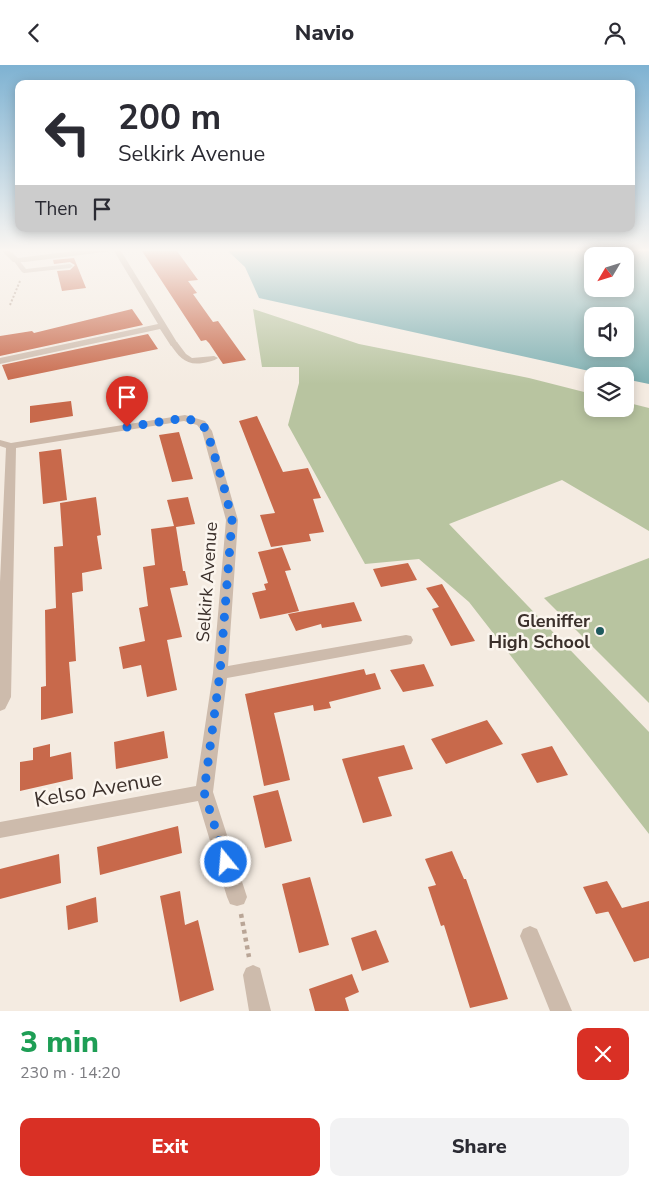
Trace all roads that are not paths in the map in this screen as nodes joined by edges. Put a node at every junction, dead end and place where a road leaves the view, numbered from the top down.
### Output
1 (143, 295) edge
2 (161, 327) junction
3 (174, 344) joint
4 (214, 358) dead end
5 (0, 361) edge
6 (5, 445) edge
7 (406, 640) dead end
8 (220, 673) junction
9 (0, 705) edge
10 (204, 792) junction
11 (0, 830) edge
12 (237, 897) road end
13 (530, 936) dead end
14 (253, 975) road end
15 (260, 1011) edge
16 (561, 1011) edge

1 - 2 street
2 - 3 street
2 - 5 street
3 - 4 lane
6 - 8 street, Selkirk Avenue
6 - 9 street
7 - 8 street
8 - 10 street, Selkirk Avenue
10 - 11 street, Kelso Avenue
10 - 12 street, Selkirk Avenue
13 - 16 street
14 - 15 street

